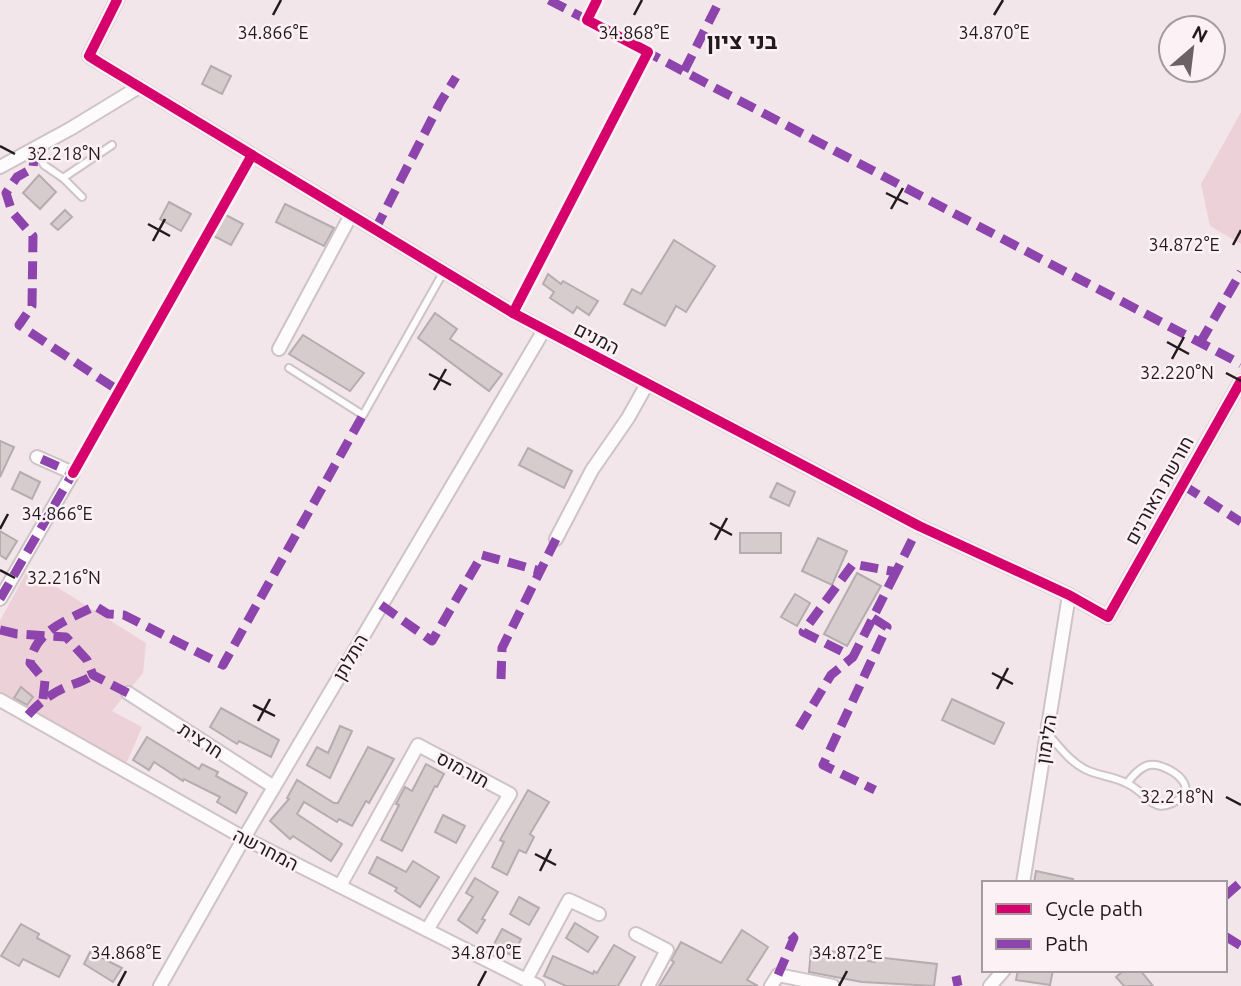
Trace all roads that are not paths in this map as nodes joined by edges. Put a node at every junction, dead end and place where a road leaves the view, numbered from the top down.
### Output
1 (117, 0) edge
2 (139, 87) junction
3 (112, 145) dead end
4 (35, 148) junction
5 (0, 167) edge
6 (63, 178) junction
7 (82, 197) dead end
8 (351, 215) junction
9 (444, 271) junction
10 (544, 330) junction
11 (279, 349) dead end
12 (289, 368) dead end
13 (1241, 381) edge
14 (648, 384) junction
15 (37, 457) dead end
16 (555, 538) dead end
17 (1069, 595) junction
18 (0, 600) edge
19 (1108, 617) joint
20 (128, 694) dead end
21 (0, 699) edge
22 (1047, 733) junction
23 (1128, 783) junction
24 (274, 787) junction
25 (244, 838) junction
26 (1023, 881) edge
27 (340, 886) junction
28 (599, 914) dead end
29 (427, 930) junction
30 (636, 934) dead end
31 (1002, 972) edge
32 (526, 980) junction
33 (160, 986) edge
34 (538, 986) edge
35 (648, 986) edge
36 (771, 986) edge
37 (833, 986) edge
38 (990, 986) edge

1 - 2 street, המנים
2 - 4 street
2 - 8 street, המנים
3 - 6 lane
4 - 5 street
4 - 6 lane
6 - 7 lane
8 - 9 street, המנים
8 - 11 street
9 - 10 street, המנים
9 - 12 lane
10 - 14 street, המנים
10 - 24 street, התלתן
13 - 19 street, חורשת האורנים
14 - 16 street
14 - 17 street, המנים
15 - 18 street
17 - 19 street, המנים
17 - 22 street, הלימון
20 - 24 street, חרצית
21 - 25 street, המחרשה
22 - 23 lane
22 - 26 street, הלימון
23 - 23 lane
24 - 25 street, התלתן
25 - 27 street, המחרשה
25 - 33 street, התלתן
27 - 29 street, המחרשה
27 - 29 street, תורמוס
28 - 32 street
29 - 32 street, המחרשה
30 - 35 street
31 - 38 street
32 - 34 street, המחרשה
36 - 37 street

